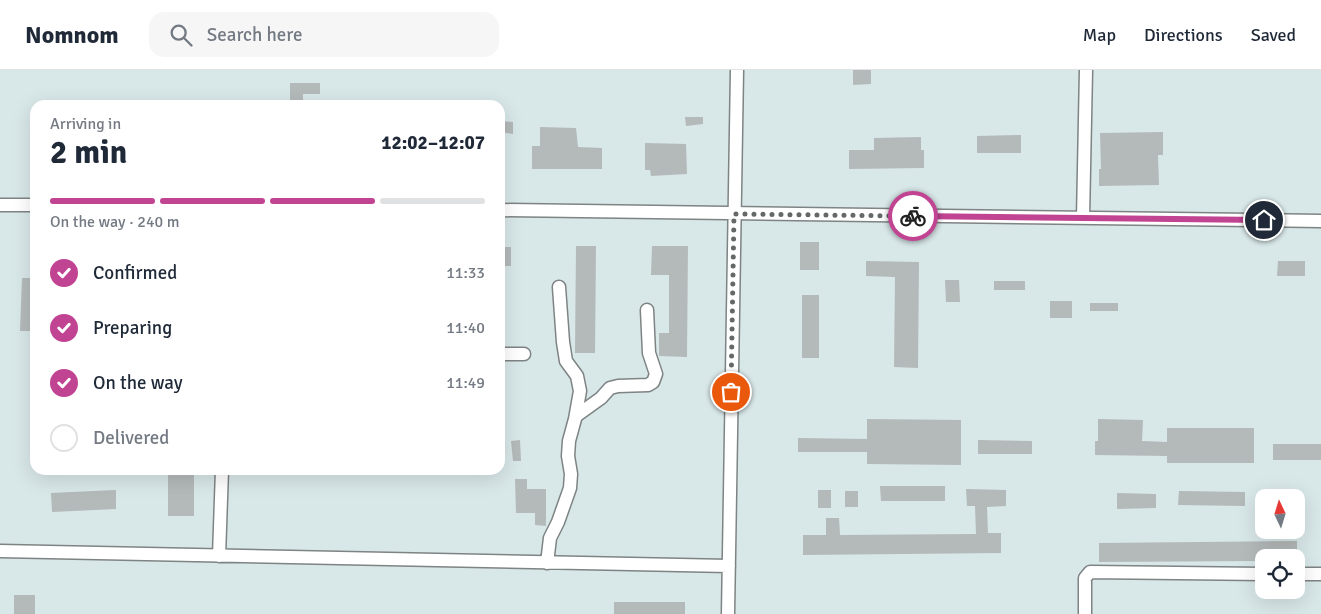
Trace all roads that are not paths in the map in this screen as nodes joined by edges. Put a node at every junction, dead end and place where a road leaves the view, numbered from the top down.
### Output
1 (737, 70) edge
2 (1086, 70) edge
3 (0, 205) edge
4 (30, 205) edge
5 (505, 210) edge
6 (734, 214) junction
7 (1083, 218) junction
8 (1321, 221) edge
9 (559, 287) dead end
10 (647, 310) dead end
11 (505, 354) edge
12 (524, 354) dead end
13 (576, 416) junction
14 (222, 475) edge
15 (0, 551) edge
16 (219, 556) junction
17 (547, 563) junction
18 (729, 566) junction
19 (1255, 574) edge
20 (1305, 574) edge
21 (1321, 574) edge
22 (728, 614) edge
23 (1085, 614) edge

1 - 6 lane
2 - 7 lane
3 - 4 lane
5 - 6 lane
6 - 7 lane
6 - 18 lane
7 - 8 lane
9 - 13 lane
10 - 13 lane
11 - 12 lane
13 - 17 lane
14 - 16 lane
15 - 16 lane
16 - 17 lane
17 - 18 lane
18 - 22 lane
19 - 23 lane
20 - 21 lane

